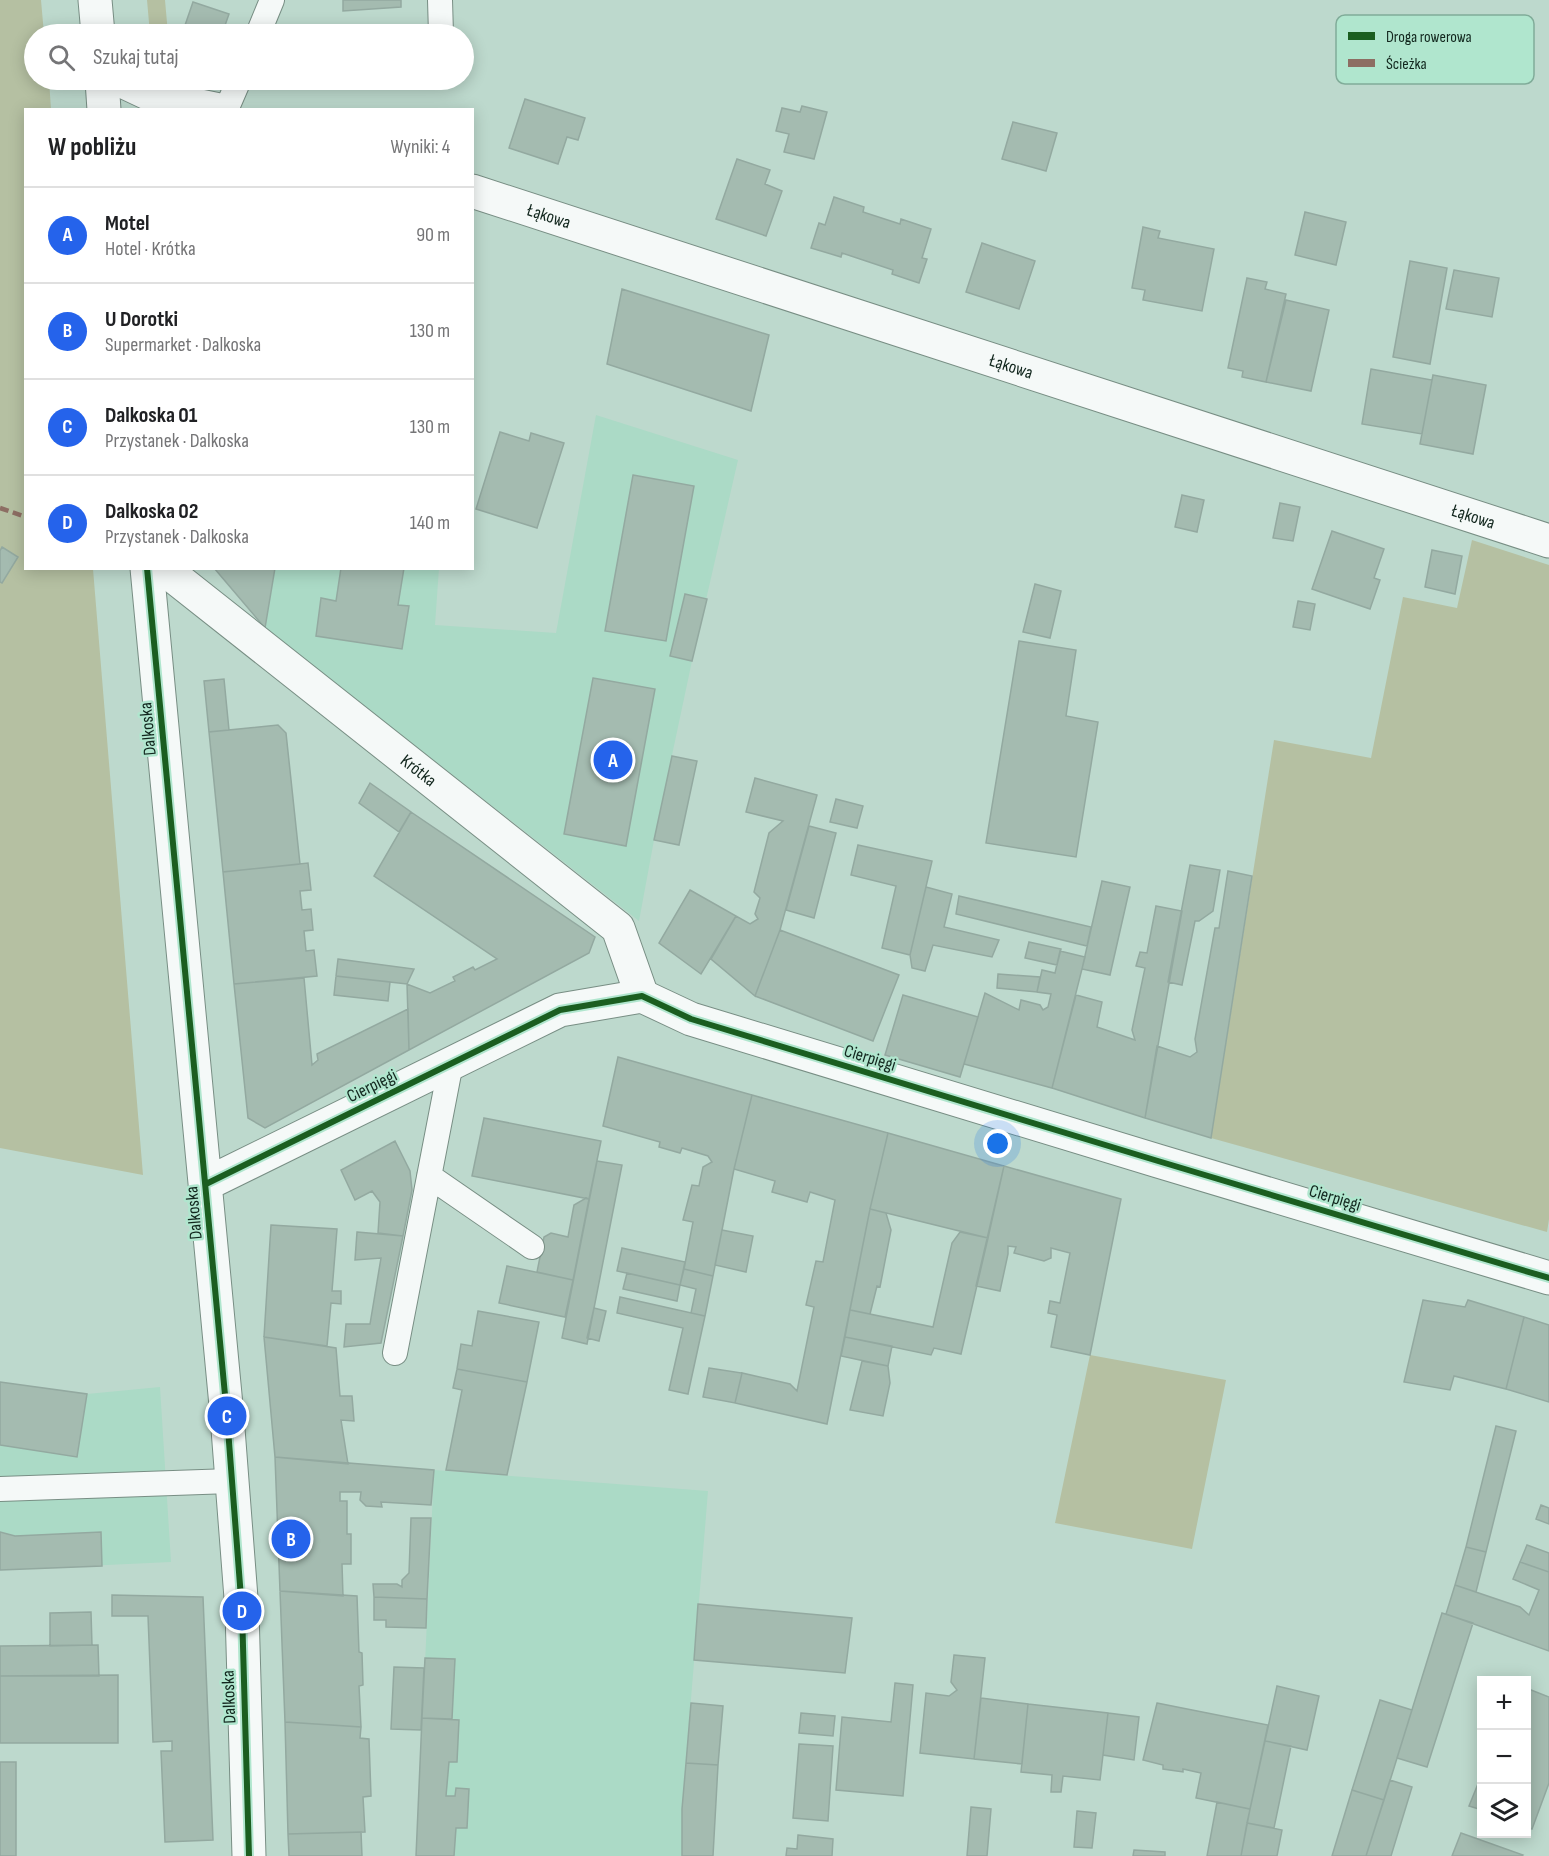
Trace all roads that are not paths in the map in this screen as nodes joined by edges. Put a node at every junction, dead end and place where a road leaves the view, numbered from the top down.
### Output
1 (95, 0) edge
2 (272, 0) edge
3 (440, 0) edge
4 (97, 24) edge
5 (262, 24) edge
6 (441, 24) edge
7 (103, 90) edge
8 (141, 90) edge
9 (235, 90) edge
10 (104, 108) edge
11 (209, 108) edge
12 (227, 108) edge
13 (474, 192) edge
14 (1549, 541) edge
15 (147, 570) edge
16 (166, 570) edge
17 (642, 996) junction
18 (451, 1063) junction
19 (429, 1176) junction
20 (206, 1184) junction
21 (532, 1247) dead end
22 (1549, 1278) edge
23 (395, 1353) dead end
24 (231, 1481) junction
25 (0, 1489) edge
26 (249, 1840) edge
27 (238, 1856) edge

1 - 4 street
2 - 5 lane
3 - 6 lane
7 - 10 street
8 - 11 street
9 - 12 lane
13 - 14 street, Łąkowa
15 - 20 street, Dalkoska
16 - 17 street, Krótka
17 - 18 street, Cierpięgi
17 - 22 street, Cierpięgi
18 - 19 lane
18 - 20 street, Cierpięgi
19 - 21 lane
19 - 23 lane
20 - 24 street, Dalkoska
24 - 25 lane
24 - 26 street, Dalkoska
26 - 27 street

